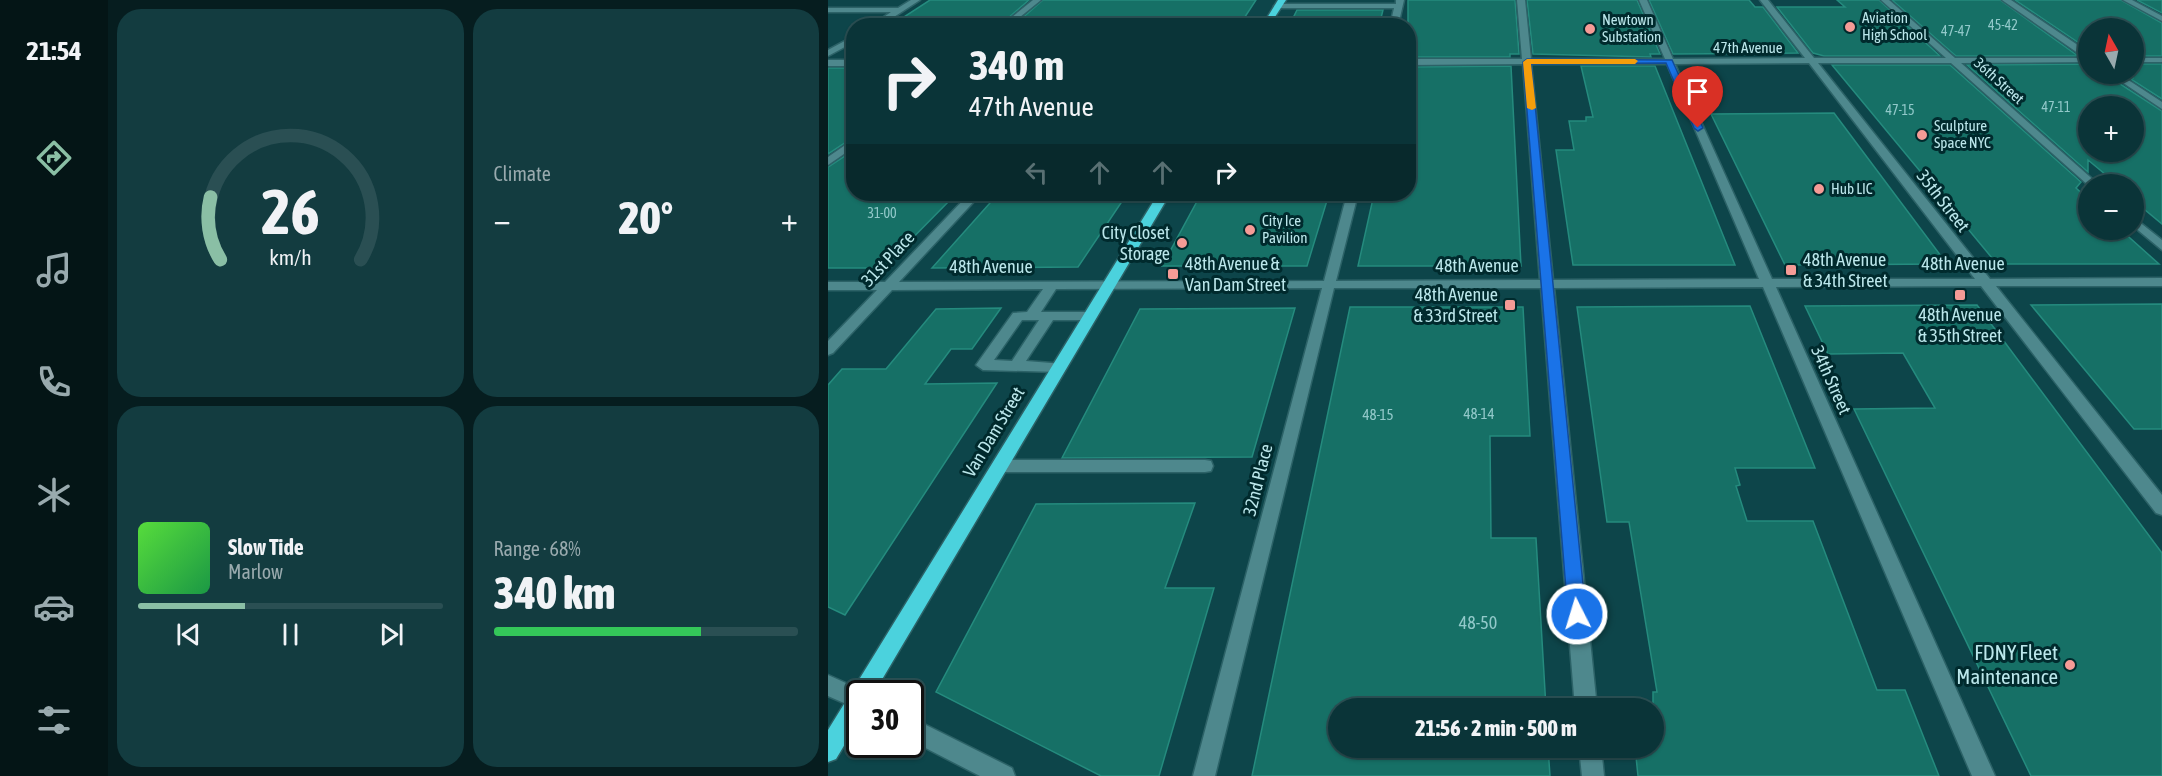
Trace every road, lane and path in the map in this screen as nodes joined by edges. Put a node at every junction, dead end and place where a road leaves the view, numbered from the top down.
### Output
1 (916, 0) edge
2 (1037, 0) edge
3 (1521, 0) edge
4 (1643, 0) edge
5 (1764, 0) edge
6 (1885, 0) edge
7 (2006, 0) edge
8 (2127, 0) edge
9 (1280, 3) edge
10 (1400, 3) edge
11 (828, 10) edge
12 (838, 10) junction
13 (900, 10) junction
14 (828, 15) edge
15 (887, 18) edge
16 (1014, 18) edge
17 (1270, 18) edge
18 (1396, 18) edge
19 (2162, 19) edge
20 (846, 43) edge
21 (2078, 51) edge
22 (828, 54) edge
23 (2078, 58) edge
24 (2144, 60) edge
25 (2162, 60) edge
26 (1669, 61) junction
27 (1811, 61) junction
28 (1953, 61) junction
29 (1416, 62) edge
30 (1527, 62) junction
31 (828, 63) edge
32 (846, 63) edge
33 (2129, 84) edge
34 (2162, 106) edge
35 (846, 148) edge
36 (828, 162) edge
37 (2082, 174) edge
38 (968, 201) edge
39 (1160, 201) edge
40 (1350, 201) edge
41 (2144, 230) edge
42 (2162, 246) edge
43 (1985, 282) junction
44 (2162, 282) edge
45 (1767, 283) junction
46 (1548, 284) junction
47 (888, 285) junction
48 (1052, 285) junction
49 (1108, 285) junction
50 (1328, 285) junction
51 (828, 286) edge
52 (1031, 316) junction
53 (1049, 316) junction
54 (1090, 316) junction
55 (828, 350) edge
56 (1016, 366) junction
57 (1059, 367) junction
58 (1000, 466) junction
59 (1205, 466) dead end
60 (2162, 508) edge
61 (871, 680) edge
62 (828, 685) edge
63 (846, 692) edge
64 (1585, 698) edge
65 (846, 721) edge
66 (924, 735) edge
67 (828, 751) edge
68 (1591, 758) edge
69 (1004, 776) edge
70 (1204, 776) edge
71 (1593, 776) edge
72 (1984, 776) edge

1 - 13 street
2 - 16 street
3 - 30 street
4 - 26 street, 34th Street
5 - 27 street, 35th Street
6 - 28 street, 36th Street
7 - 21 street
8 - 19 street
9 - 10 street
9 - 17 main road
10 - 18 street
11 - 12 street
12 - 13 street
12 - 14 street
13 - 15 street
20 - 22 street
23 - 28 street, 47th Avenue
24 - 25 street
26 - 27 street, 47th Avenue
26 - 30 street, 47th Avenue
26 - 45 street, 34th Street
27 - 28 street, 47th Avenue
27 - 43 street, 35th Street
28 - 37 street, 36th Street
29 - 30 street, 47th Avenue
30 - 46 street
31 - 32 street
33 - 34 street
35 - 36 street
38 - 47 street, 31st Place
39 - 49 main road, Van Dam Street
40 - 50 street, 32nd Place
41 - 42 street
43 - 44 street, 48th Avenue
43 - 45 street, 48th Avenue
43 - 60 street, 35th Street
45 - 46 street, 48th Avenue
45 - 72 street, 34th Street
46 - 50 street, 48th Avenue
46 - 64 street
47 - 48 street, 48th Avenue
47 - 51 street, 48th Avenue
47 - 55 street, 31st Place
48 - 49 street, 48th Avenue
48 - 52 street
49 - 50 street, 48th Avenue
49 - 54 main road, Van Dam Street
50 - 70 street, 32nd Place
52 - 53 street
52 - 56 street
53 - 54 street
53 - 56 street
54 - 57 main road, Van Dam Street
56 - 57 street
57 - 58 main road, Van Dam Street
58 - 59 street
58 - 61 main road, Van Dam Street
62 - 63 street
65 - 67 main road, Van Dam Street
66 - 69 street
68 - 71 street

